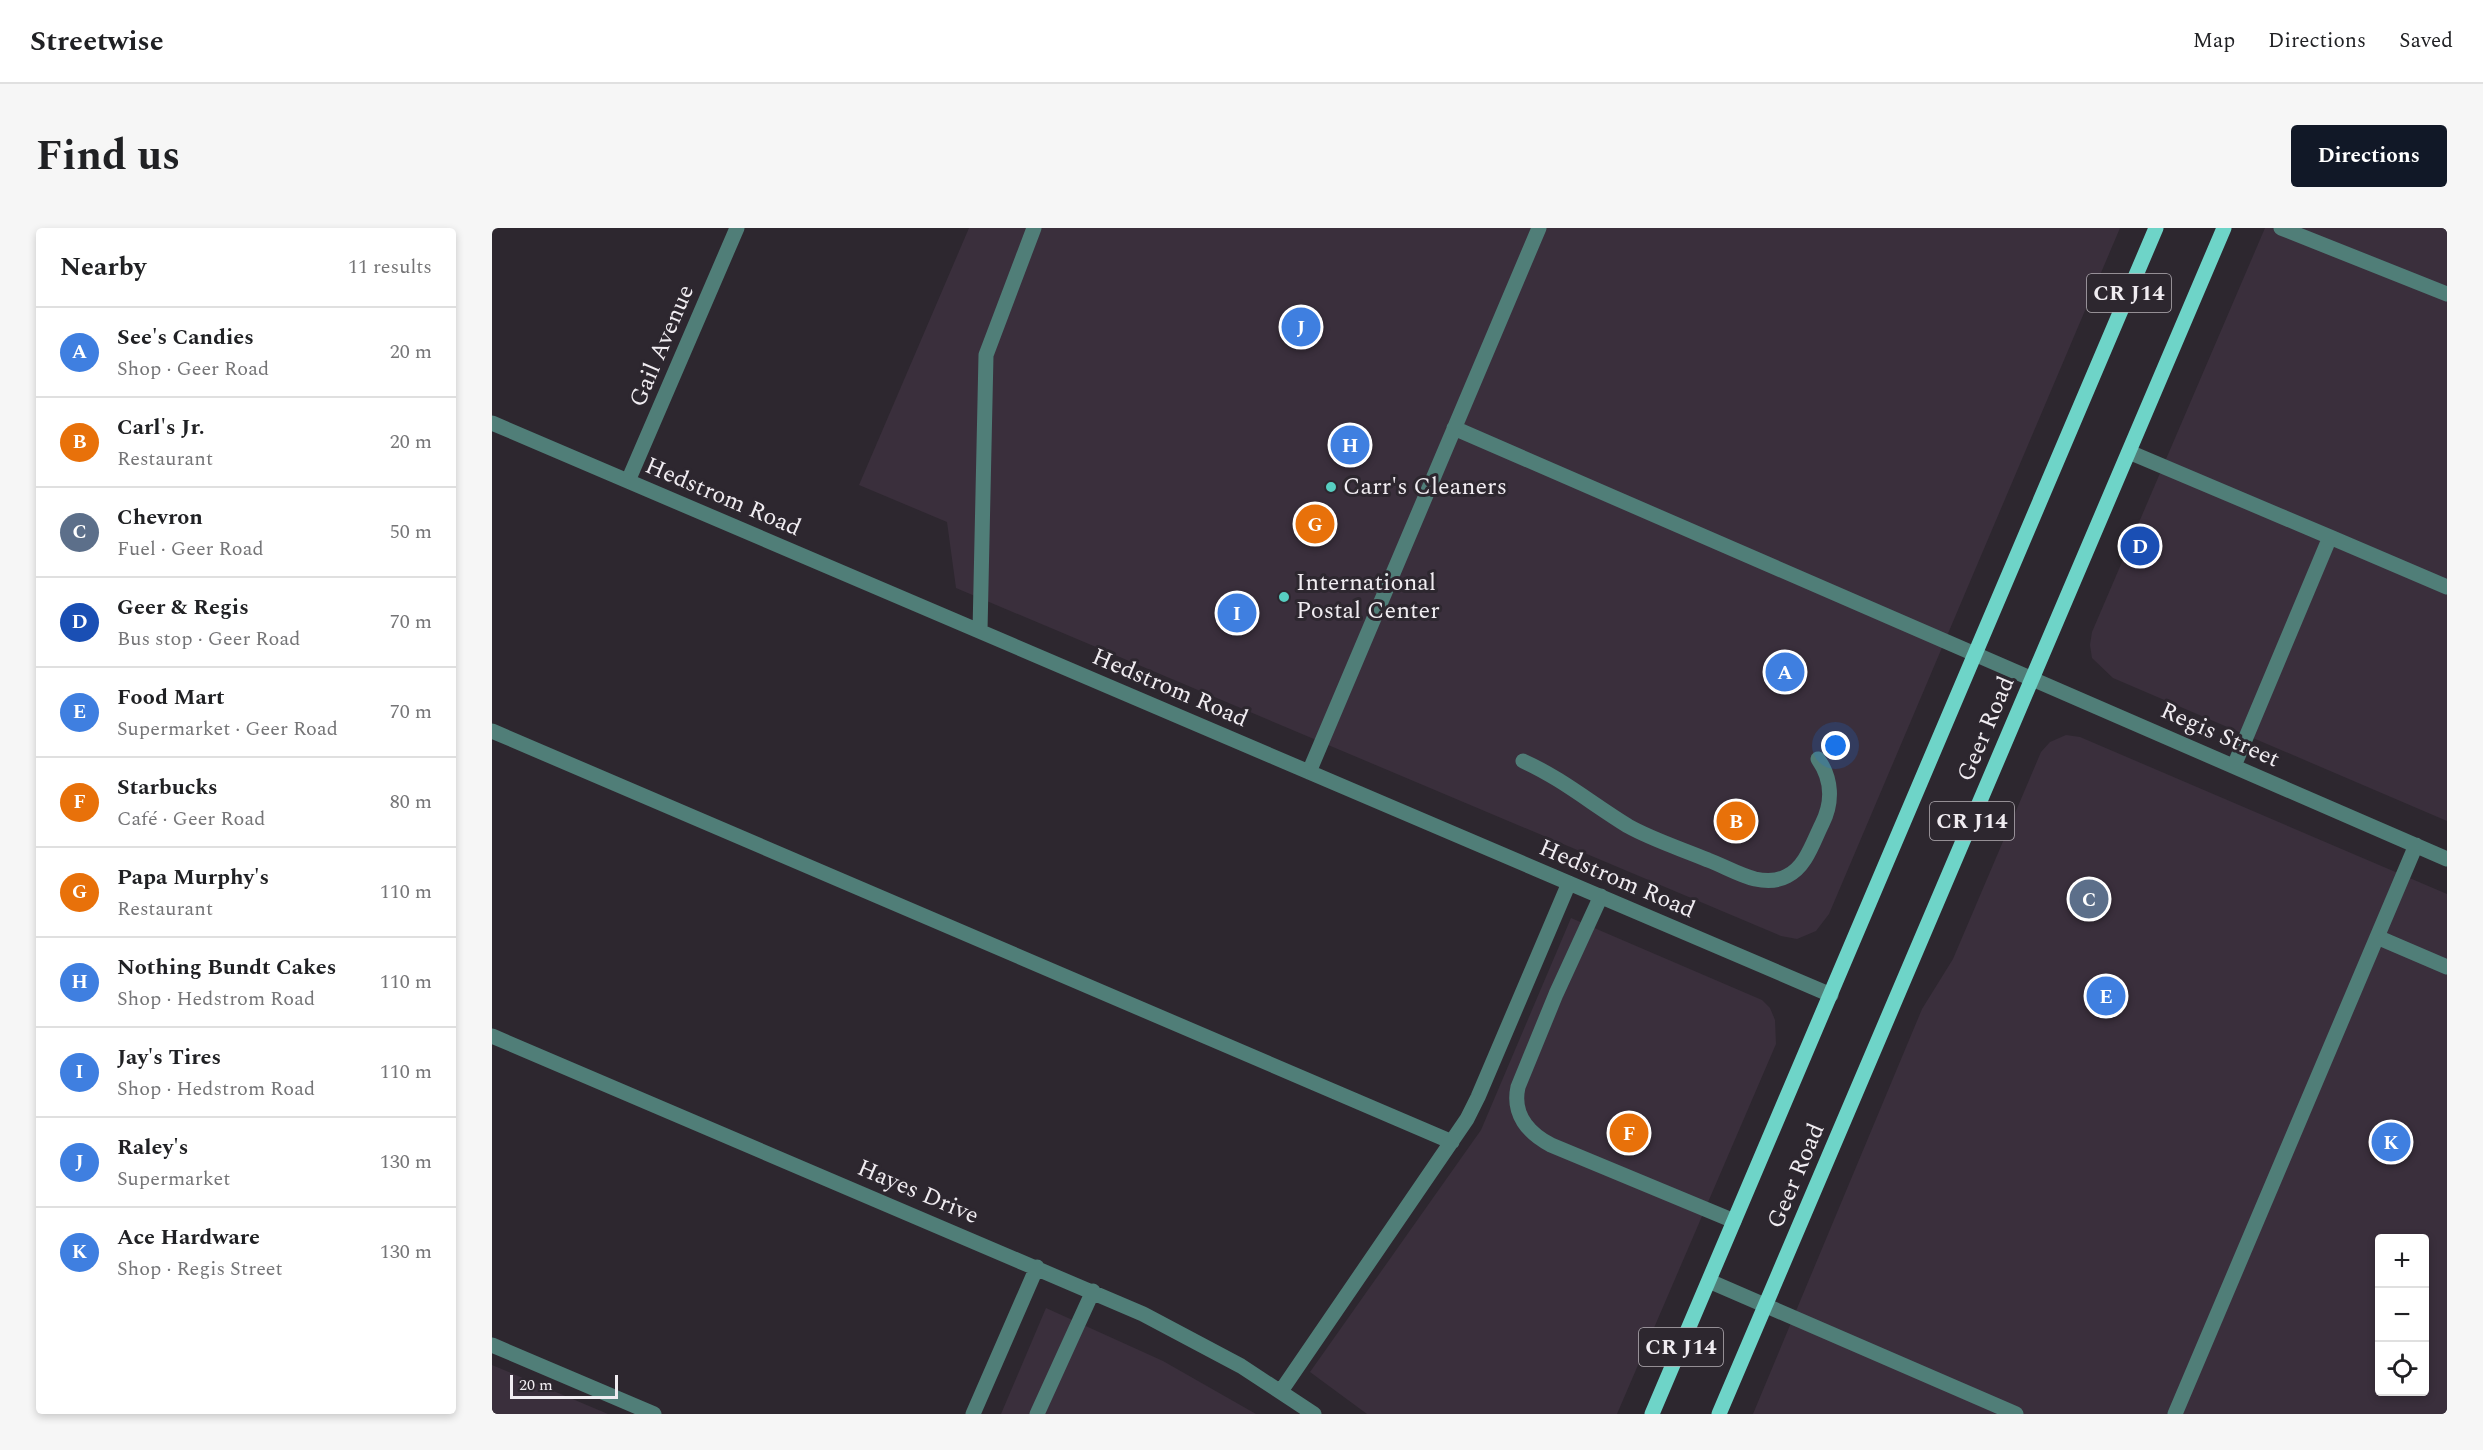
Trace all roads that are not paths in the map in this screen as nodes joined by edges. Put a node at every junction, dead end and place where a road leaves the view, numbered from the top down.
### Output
1 (737, 228) edge
2 (1034, 228) edge
3 (1539, 228) edge
4 (2157, 228) edge
5 (2224, 228) edge
6 (2281, 228) edge
7 (2447, 294) edge
8 (492, 423) edge
9 (1454, 428) junction
10 (2129, 452) junction
11 (628, 481) junction
12 (2330, 537) junction
13 (2447, 587) edge
14 (980, 631) junction
15 (1976, 653) junction
16 (2033, 678) junction
17 (492, 730) edge
18 (1818, 759) dead end
19 (1523, 761) dead end
20 (2234, 766) junction
21 (1309, 772) junction
22 (2416, 845) junction
23 (2447, 859) edge
24 (1569, 883) junction
25 (1601, 896) junction
26 (2377, 937) junction
27 (2447, 967) edge
28 (1831, 994) junction
29 (492, 1036) edge
30 (1452, 1142) junction
31 (1734, 1221) junction
32 (1037, 1267) junction
33 (1709, 1281) junction
34 (1093, 1291) junction
35 (1766, 1305) junction
36 (492, 1345) edge
37 (1281, 1391) junction
38 (654, 1414) edge
39 (973, 1414) edge
40 (1037, 1414) edge
41 (1314, 1414) edge
42 (1652, 1414) edge
43 (1719, 1414) edge
44 (2016, 1414) edge
45 (2175, 1414) edge

1 - 11 street, Gail Avenue
2 - 14 street
3 - 9 street
4 - 15 main road, Geer Road / CR J14
5 - 10 main road, Geer Road / CR J14
6 - 7 street
8 - 11 street, Hedstrom Road
9 - 15 street, Regis Street
9 - 21 street
10 - 12 street
10 - 16 main road, Geer Road / CR J14
11 - 14 street, Hedstrom Road
12 - 13 street
12 - 20 street
14 - 21 street, Hedstrom Road
15 - 16 street, Regis Street
15 - 28 main road, Geer Road / CR J14
16 - 20 street, Regis Street
16 - 35 main road, Geer Road / CR J14
17 - 30 street
18 - 19 street
20 - 22 street, Regis Street
21 - 24 street, Hedstrom Road
22 - 23 street, Regis Street
22 - 26 street
24 - 25 street, Hedstrom Road
24 - 30 street
25 - 28 street, Hedstrom Road
25 - 31 street
26 - 27 street
26 - 45 street
28 - 31 main road, Geer Road / CR J14
29 - 32 street, Hayes Drive
30 - 37 street
31 - 33 main road, Geer Road / CR J14
32 - 34 street, Hayes Drive
32 - 39 street
33 - 35 street
33 - 42 main road, Geer Road / CR J14
34 - 37 street, Hayes Drive
34 - 40 street
35 - 43 main road, Geer Road / CR J14
35 - 44 street
36 - 38 street
37 - 41 street, Hayes Drive

